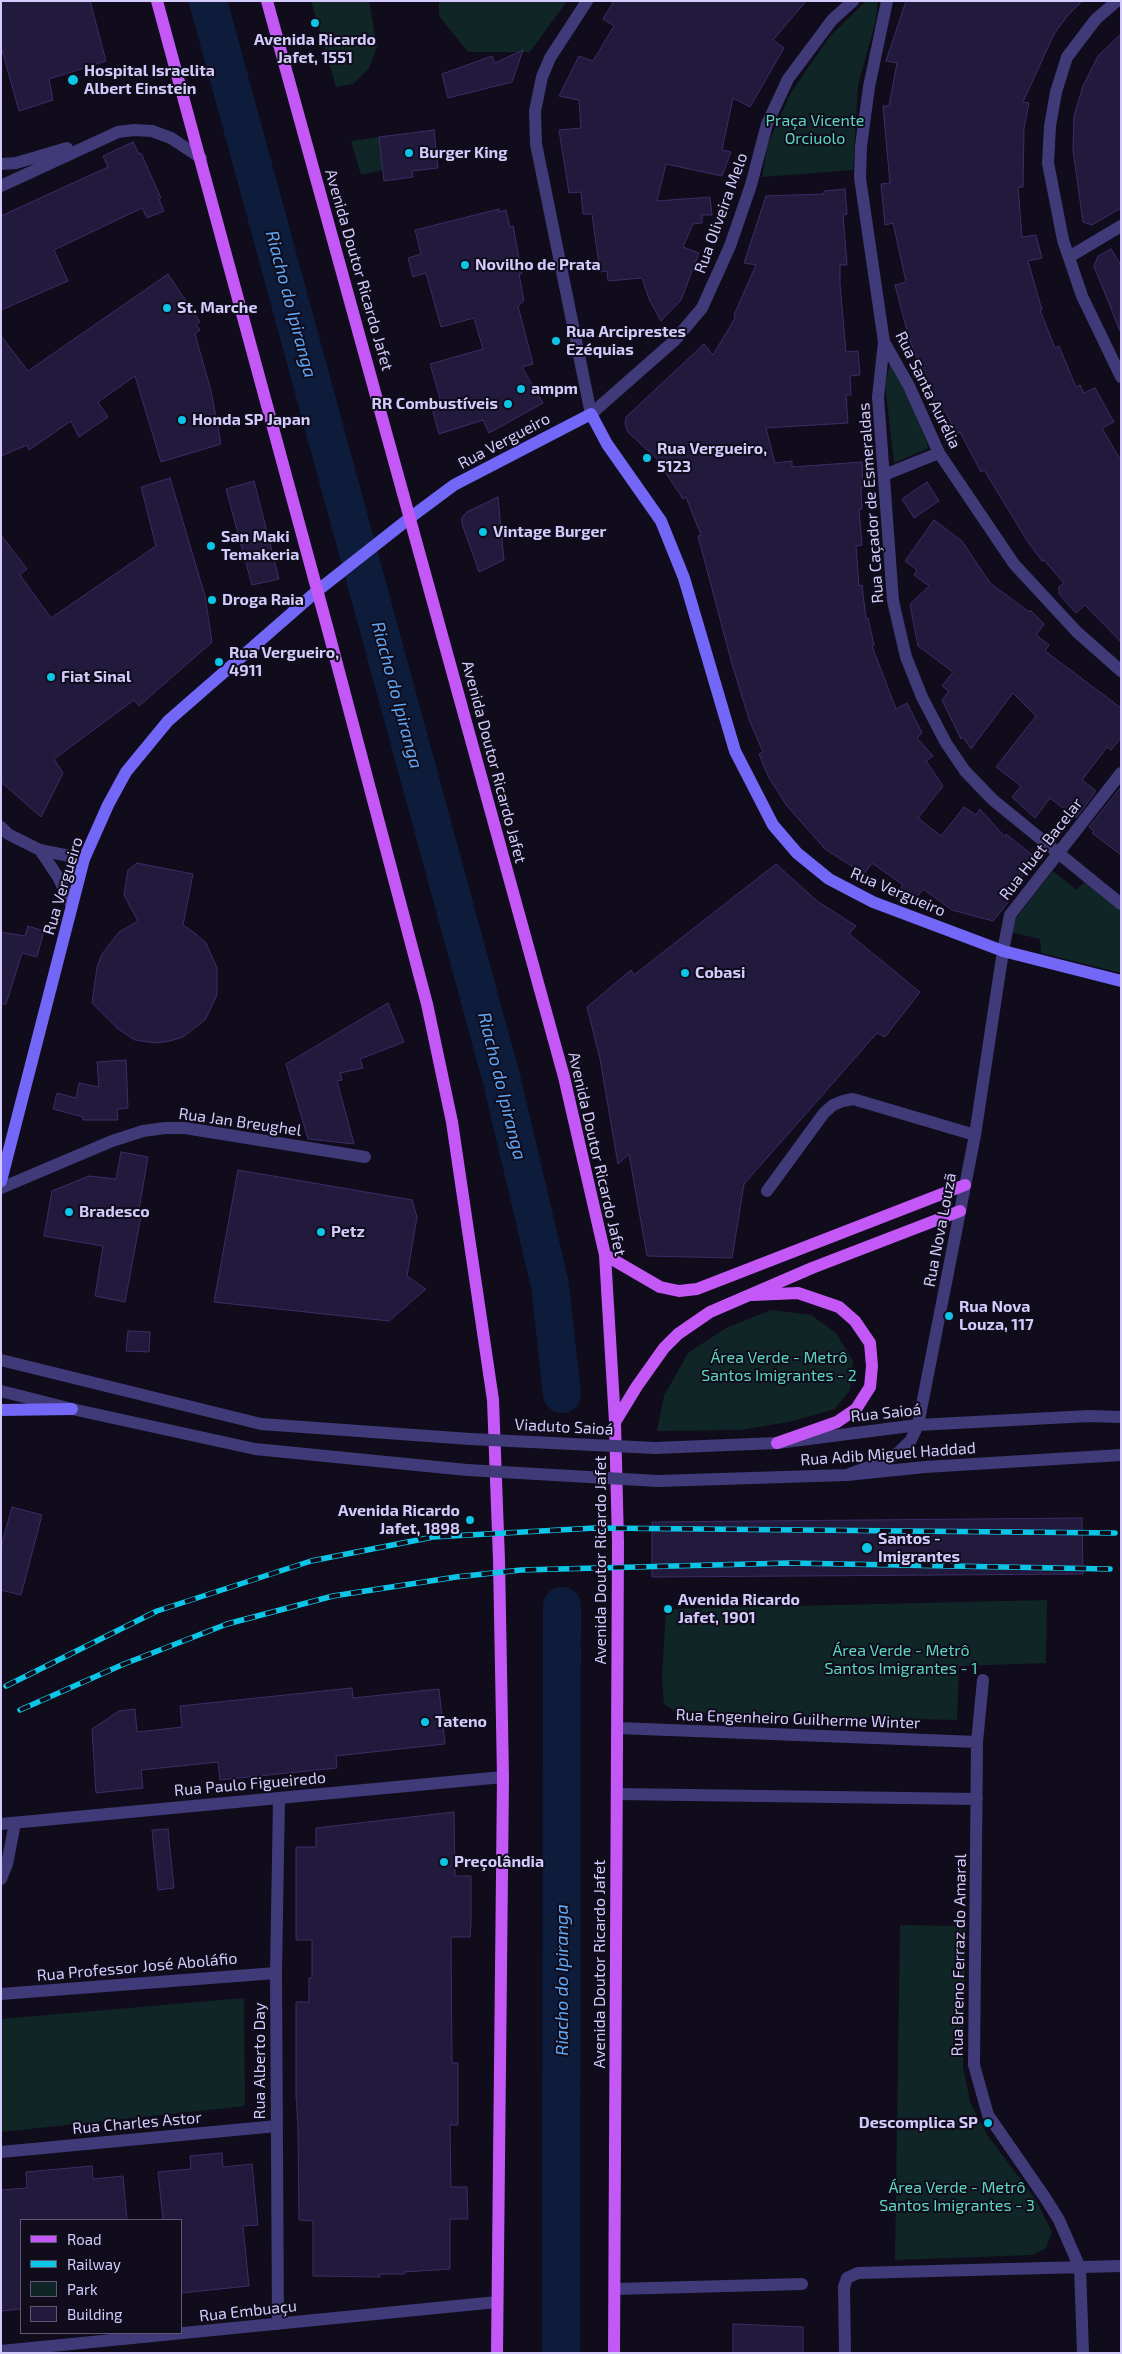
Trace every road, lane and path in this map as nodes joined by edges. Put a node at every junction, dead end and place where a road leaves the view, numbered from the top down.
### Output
1 (157, 1) edge
2 (267, 1) edge
3 (587, 1) edge
4 (853, 1) edge
5 (887, 1) edge
6 (1117, 1) edge
7 (81, 148) junction
8 (201, 158) junction
9 (1, 164) edge
10 (1, 186) edge
11 (1121, 226) edge
12 (1069, 257) junction
13 (884, 342) junction
14 (1121, 377) edge
15 (591, 414) junction
16 (939, 453) junction
17 (884, 475) junction
18 (411, 516) junction
19 (317, 591) junction
20 (1121, 672) edge
21 (1121, 773) edge
22 (1, 828) edge
23 (40, 850) junction
24 (1058, 854) junction
25 (84, 859) junction
26 (1121, 904) edge
27 (72, 906) junction
28 (1003, 951) junction
29 (1121, 981) edge
30 (974, 1135) junction
31 (365, 1157) dead end
32 (1, 1181) edge
33 (965, 1185) junction
34 (1, 1188) edge
35 (767, 1191) dead end
36 (960, 1211) junction
37 (605, 1255) junction
38 (743, 1296) junction
39 (1, 1360) edge
40 (1, 1391) edge
41 (72, 1409) junction
42 (1, 1410) edge
43 (1121, 1417) edge
44 (615, 1422) junction
45 (918, 1425) junction
46 (777, 1443) junction
47 (656, 1448) joint
48 (1121, 1455) edge
49 (847, 1475) junction
50 (983, 1680) dead end
51 (618, 1728) junction
52 (977, 1742) junction
53 (503, 1777) junction
54 (618, 1794) junction
55 (279, 1798) junction
56 (977, 1799) junction
57 (16, 1823) junction
58 (1, 1824) edge
59 (1, 1879) edge
60 (276, 1972) junction
61 (1, 1994) edge
62 (277, 2126) junction
63 (1, 2152) edge
64 (1121, 2266) edge
65 (1080, 2268) junction
66 (802, 2284) dead end
67 (614, 2289) junction
68 (497, 2302) junction
69 (278, 2324) junction
70 (182, 2333) edge
71 (171, 2334) edge
72 (1, 2350) edge
73 (497, 2353) edge
74 (614, 2353) edge
75 (845, 2353) edge
76 (1083, 2353) edge

1 - 8 main road
2 - 18 main road, Avenida Doutor Ricardo Jafet
3 - 15 street
4 - 15 street, Rua Oliveira Melo
5 - 13 street, Rua Santa Aurélia
6 - 12 street
7 - 8 street
7 - 9 street
7 - 10 street
8 - 19 main road
11 - 12 street
12 - 14 street
13 - 16 street, Rua Santa Aurélia
13 - 17 street, Rua Caçador de Esmeraldas
15 - 18 main road, Rua Vergueiro
15 - 28 main road, Rua Vergueiro
16 - 17 street
16 - 20 street, Rua Santa Aurélia
17 - 24 street, Rua Caçador de Esmeraldas
18 - 19 main road, Rua Vergueiro
18 - 37 main road, Avenida Doutor Ricardo Jafet
19 - 25 main road, Rua Vergueiro
19 - 53 main road
21 - 24 street, Rua Huet Bacelar
22 - 23 street
23 - 25 street
23 - 27 street
24 - 26 street, Rua Caçador de Esmeraldas
24 - 28 street, Rua Huet Bacelar
25 - 27 main road, Rua Vergueiro
27 - 32 main road, Rua Vergueiro
28 - 29 main road, Rua Vergueiro
28 - 30 street, Rua Nova Louzã
30 - 33 street, Rua Nova Louzã
30 - 35 street
31 - 34 street, Rua Jan Breughel
33 - 36 street, Rua Nova Louzã
33 - 37 main road
36 - 38 main road
36 - 45 street, Rua Nova Louzã
37 - 44 main road, Avenida Doutor Ricardo Jafet
38 - 44 main road
38 - 46 main road
39 - 47 street, Viaduto Saioá, bridge
40 - 41 street
41 - 42 main road
41 - 49 street, Rua Adib Miguel Haddad, bridge
43 - 45 street, Rua Saioá
44 - 51 main road, Avenida Doutor Ricardo Jafet
45 - 46 street, Rua Saioá
45 - 49 street, Rua Nova Louzã
46 - 47 street, Rua Saioá
48 - 49 street, Rua Adib Miguel Haddad
50 - 52 street, Rua Breno Ferraz do Amaral
51 - 52 street, Rua Engenheiro Guilherme Winter
51 - 54 main road, Avenida Doutor Ricardo Jafet
52 - 56 street, Rua Breno Ferraz do Amaral
53 - 55 street, Rua Paulo Figueiredo
53 - 68 main road
54 - 56 street
54 - 67 main road, Avenida Doutor Ricardo Jafet
55 - 57 street, Rua Paulo Figueiredo
55 - 60 street, Rua Alberto Day
56 - 65 street, Rua Breno Ferraz do Amaral
57 - 58 street, Rua Paulo Figueiredo
57 - 59 street
60 - 61 street, Rua Professor José Aboláfio
60 - 62 street, Rua Alberto Day
62 - 63 street, Rua Charles Astor
62 - 69 street, Rua Alberto Day
64 - 65 street
65 - 75 street
65 - 76 street, Rua Breno Ferraz do Amaral
66 - 67 street
67 - 74 main road, Avenida Doutor Ricardo Jafet
68 - 69 street, Rua Embuaçu
68 - 73 main road
69 - 70 street, Rua Embuaçu
71 - 72 street, Rua Embuaçu

